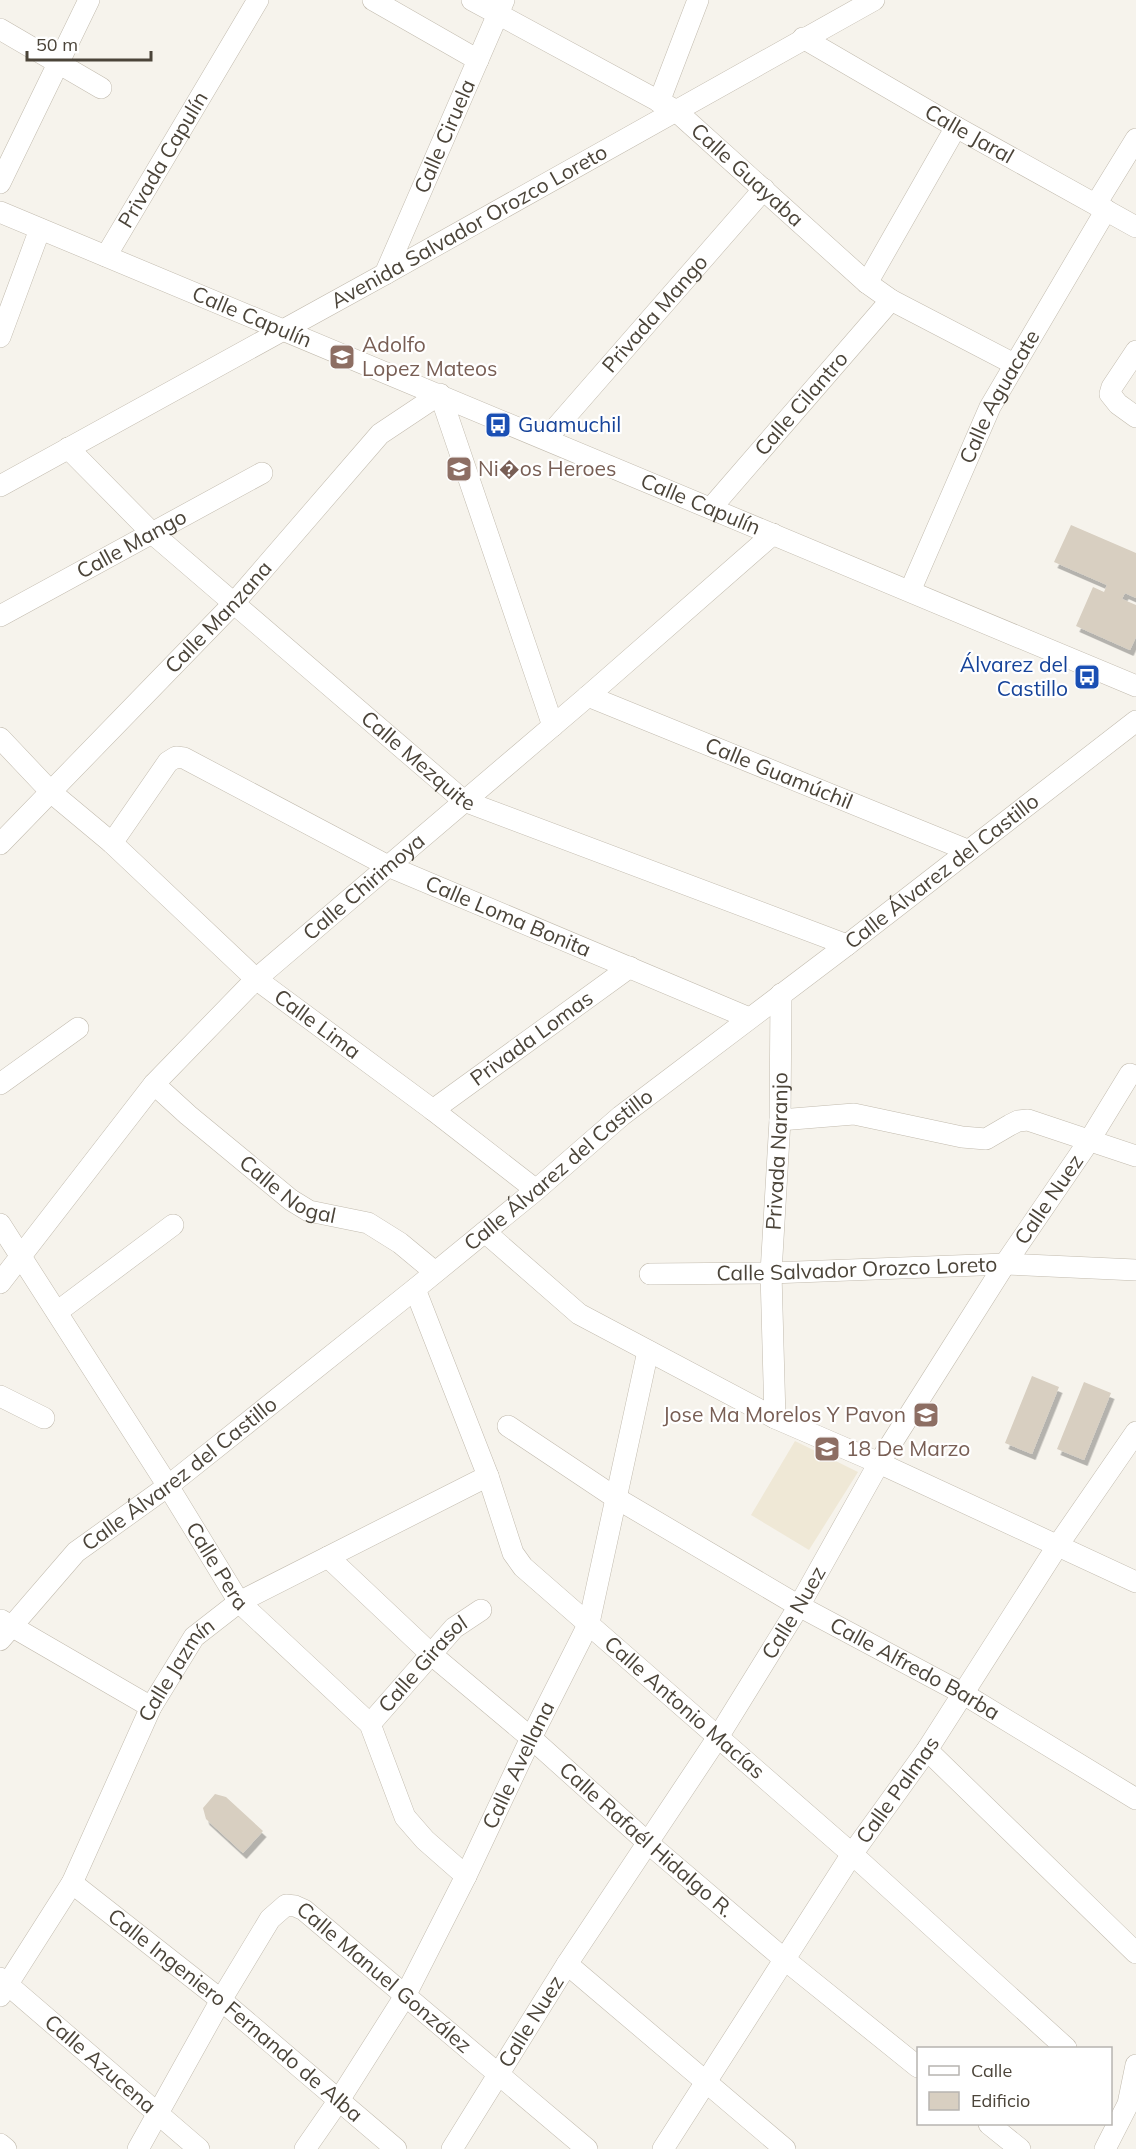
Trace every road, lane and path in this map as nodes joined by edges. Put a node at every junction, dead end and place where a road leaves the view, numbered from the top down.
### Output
1 (89, 0) edge
2 (258, 0) edge
3 (373, 0) edge
4 (472, 0) edge
5 (698, 0) edge
6 (874, 0) edge
7 (501, 7) edge
8 (0, 29) edge
9 (803, 38) junction
10 (478, 60) junction
11 (57, 62) junction
12 (101, 88) dead end
13 (667, 106) junction
14 (956, 127) junction
15 (1136, 139) edge
16 (0, 183) edge
17 (764, 189) junction
18 (1101, 207) junction
19 (0, 212) edge
20 (1136, 227) edge
21 (40, 229) junction
22 (106, 256) junction
23 (385, 274) junction
24 (867, 283) junction
25 (891, 300) junction
26 (285, 330) junction
27 (0, 337) edge
28 (1136, 351) edge
29 (1014, 364) junction
30 (440, 394) junction
31 (1136, 417) edge
32 (546, 439) junction
33 (68, 448) junction
34 (262, 473) dead end
35 (0, 486) edge
36 (711, 508) junction
37 (152, 533) junction
38 (773, 534) junction
39 (910, 591) junction
40 (234, 603) junction
41 (0, 616) edge
42 (1136, 686) edge
43 (588, 696) junction
44 (1136, 721) edge
45 (553, 726) junction
46 (0, 738) edge
47 (52, 793) junction
48 (464, 801) junction
49 (112, 843) junction
50 (0, 844) edge
51 (967, 850) junction
52 (388, 866) junction
53 (847, 945) junction
54 (630, 967) junction
55 (256, 979) junction
56 (781, 994) junction
57 (749, 1018) junction
58 (78, 1028) dead end
59 (1130, 1074) dead end
60 (0, 1084) edge
61 (154, 1084) junction
62 (433, 1110) junction
63 (780, 1120) junction
64 (1089, 1141) junction
65 (1136, 1156) edge
66 (536, 1190) junction
67 (0, 1224) edge
68 (173, 1225) dead end
69 (485, 1232) junction
70 (20, 1256) junction
71 (1005, 1264) junction
72 (1136, 1270) edge
73 (435, 1272) junction
74 (771, 1273) junction
75 (650, 1274) dead end
76 (0, 1283) edge
77 (415, 1289) junction
78 (57, 1312) junction
79 (648, 1351) junction
80 (0, 1396) edge
81 (44, 1418) dead end
82 (775, 1418) junction
83 (508, 1426) dead end
84 (1136, 1432) edge
85 (879, 1463) junction
86 (488, 1476) junction
87 (168, 1486) junction
88 (616, 1498) junction
89 (1058, 1545) junction
90 (328, 1557) junction
91 (1136, 1582) edge
92 (239, 1602) junction
93 (799, 1606) junction
94 (481, 1610) dead end
95 (589, 1623) junction
96 (4, 1629) edge
97 (432, 1655) junction
98 (962, 1693) junction
99 (152, 1707) junction
100 (370, 1724) junction
101 (718, 1737) junction
102 (531, 1738) junction
103 (927, 1750) junction
104 (1136, 1799) edge
105 (648, 1843) junction
106 (852, 1854) junction
107 (466, 1876) junction
108 (72, 1883) junction
109 (1136, 1953) edge
110 (784, 1959) junction
111 (567, 1964) junction
112 (2, 1986) edge
113 (405, 1995) junction
114 (221, 2000) junction
115 (1064, 2047) edge
116 (1136, 2065) edge
117 (917, 2066) edge
118 (498, 2073) junction
119 (704, 2082) junction
120 (1112, 2090) edge
121 (339, 2100) junction
122 (1132, 2108) edge
123 (159, 2113) junction
124 (990, 2125) edge
125 (0, 2144) edge
126 (6, 2149) edge
127 (138, 2149) edge
128 (199, 2149) edge
129 (305, 2149) edge
130 (396, 2149) edge
131 (452, 2149) edge
132 (587, 2149) edge
133 (663, 2149) edge
134 (785, 2149) edge
135 (1020, 2149) edge
136 (1105, 2149) edge

1 - 11 street
2 - 22 street, Privada Capulín
3 - 10 street
4 - 7 street, Calle Guayaba
5 - 13 street
6 - 9 street, Avenida Salvador Orozco Loreto
7 - 10 street, Calle Ciruela
7 - 13 street, Calle Guayaba
8 - 11 street
9 - 13 street, Avenida Salvador Orozco Loreto
9 - 14 street, Calle Jaral
10 - 23 street, Calle Ciruela
11 - 12 street
11 - 16 street
13 - 17 street, Calle Guayaba
13 - 23 street, Avenida Salvador Orozco Loreto
14 - 18 street, Calle Jaral
14 - 24 street
15 - 18 street, Calle Aguacate
17 - 24 street, Calle Guayaba
17 - 32 street, Privada Mango
18 - 20 street, Calle Jaral
18 - 29 street, Calle Aguacate
19 - 21 street, Calle Capulín
21 - 22 street, Calle Capulín
21 - 27 street
22 - 26 street, Calle Capulín
23 - 26 street, Avenida Salvador Orozco Loreto
24 - 25 street, Calle Guayaba
25 - 29 street, Calle Guayaba
25 - 36 street, Calle Cilantro
26 - 30 street, Calle Capulín
26 - 33 street, Avenida Salvador Orozco Loreto
28 - 31 street
29 - 39 street, Calle Aguacate
30 - 32 street, Calle Capulín
30 - 40 street, Calle Manzana
30 - 45 street
32 - 36 street, Calle Capulín
33 - 35 street, Avenida Salvador Orozco Loreto
33 - 37 street, Calle Mezquite
34 - 37 street, Calle Mango
36 - 38 street, Calle Capulín
37 - 40 street, Calle Mezquite
37 - 41 street, Calle Mango
38 - 39 street, Calle Capulín
38 - 43 street, Calle Chirimoya
39 - 42 street, Calle Capulín
40 - 47 street, Calle Manzana
40 - 48 street, Calle Mezquite
43 - 45 street, Calle Chirimoya
43 - 51 street, Calle Guamúchil
44 - 51 street, Calle Álvarez del Castillo
45 - 48 street, Calle Chirimoya
46 - 47 street, Calle Lima
47 - 49 street, Calle Lima
47 - 50 street, Calle Manzana
48 - 52 street, Calle Chirimoya
48 - 53 street, Calle Mezquite
49 - 52 street, Calle Loma Bonita
49 - 55 street, Calle Lima
51 - 53 street, Calle Álvarez del Castillo
52 - 54 street, Calle Loma Bonita
52 - 55 street, Calle Chirimoya
53 - 56 street, Calle Álvarez del Castillo
54 - 57 street, Calle Loma Bonita
54 - 62 street, Privada Lomas
55 - 61 street, Calle Chirimoya
55 - 62 street, Calle Lima
56 - 57 street, Calle Álvarez del Castillo
56 - 63 street, Privada Naranjo
57 - 66 street, Calle Álvarez del Castillo
58 - 60 street
59 - 64 street, Calle Nuez
61 - 70 street, Calle Chirimoya
61 - 73 street, Calle Nogal
62 - 66 street, Calle Lima
63 - 64 street
63 - 74 street, Privada Naranjo
64 - 65 street
64 - 71 street, Calle Nuez
66 - 69 street, Calle Álvarez del Castillo
67 - 70 street, Calle Pera
68 - 78 street
69 - 73 street, Calle Álvarez del Castillo
69 - 79 street
70 - 76 street, Calle Chirimoya
70 - 78 street, Calle Pera
71 - 72 street, Calle Salvador Orozco Loreto
71 - 74 street, Calle Salvador Orozco Loreto
71 - 85 street, Calle Nuez
73 - 77 street, Calle Álvarez del Castillo
74 - 75 street, Calle Salvador Orozco Loreto
74 - 82 street, Privada Naranjo
77 - 86 street, Calle Antonio Macías
77 - 87 street, Calle Álvarez del Castillo
78 - 87 street, Calle Pera
79 - 82 street
79 - 88 street, Calle Avellana
80 - 81 street
82 - 85 street
83 - 88 street, Calle Alfredo Barba
84 - 89 street, Calle Palmas
85 - 89 street
85 - 93 street, Calle Nuez
86 - 90 street, Calle Jazmín
86 - 95 street, Calle Antonio Macías
87 - 92 street, Calle Pera
87 - 96 street, Calle Álvarez del Castillo
88 - 93 street, Calle Alfredo Barba
88 - 95 street, Calle Avellana
89 - 91 street
89 - 98 street, Calle Palmas
90 - 92 street, Calle Jazmín
90 - 97 street, Calle Rafaél Hidalgo R.
92 - 99 street, Calle Jazmín
92 - 100 street, Calle Pera
93 - 98 street, Calle Alfredo Barba
93 - 101 street, Calle Nuez
94 - 97 street, Calle Girasol
95 - 101 street, Calle Antonio Macías
95 - 102 street, Calle Avellana
96 - 99 street
97 - 100 street, Calle Girasol
97 - 102 street, Calle Rafaél Hidalgo R.
98 - 103 street, Calle Palmas
98 - 104 street, Calle Alfredo Barba
99 - 108 street, Calle Jazmín
100 - 107 street, Calle Pera
101 - 105 street, Calle Nuez
101 - 106 street, Calle Antonio Macías
102 - 105 street, Calle Rafaél Hidalgo R.
102 - 107 street, Calle Avellana
103 - 106 street, Calle Palmas
103 - 109 street
105 - 110 street, Calle Rafaél Hidalgo R.
105 - 111 street, Calle Nuez
106 - 110 street, Calle Palmas
106 - 115 street, Calle Antonio Macías
107 - 113 street, Calle Avellana
108 - 112 street, Calle Jazmín
108 - 114 street, Calle Ingeniero Fernando de Alba
110 - 117 street, Calle Rafaél Hidalgo R.
110 - 119 street, Calle Palmas
111 - 118 street, Calle Nuez
111 - 119 street
112 - 123 street, Calle Azucena
113 - 114 street, Calle Manuel González
113 - 118 street, Calle Manuel González
113 - 121 street, Calle Avellana
114 - 121 street, Calle Ingeniero Fernando de Alba
114 - 123 street
116 - 122 street
118 - 131 street, Calle Nuez
118 - 132 street, Calle Manuel González
119 - 133 street, Calle Palmas
119 - 134 street
120 - 122 street
121 - 129 street, Calle Avellana
121 - 130 street, Calle Ingeniero Fernando de Alba
122 - 136 street
123 - 127 street
123 - 128 street, Calle Azucena
124 - 135 street
125 - 126 street

